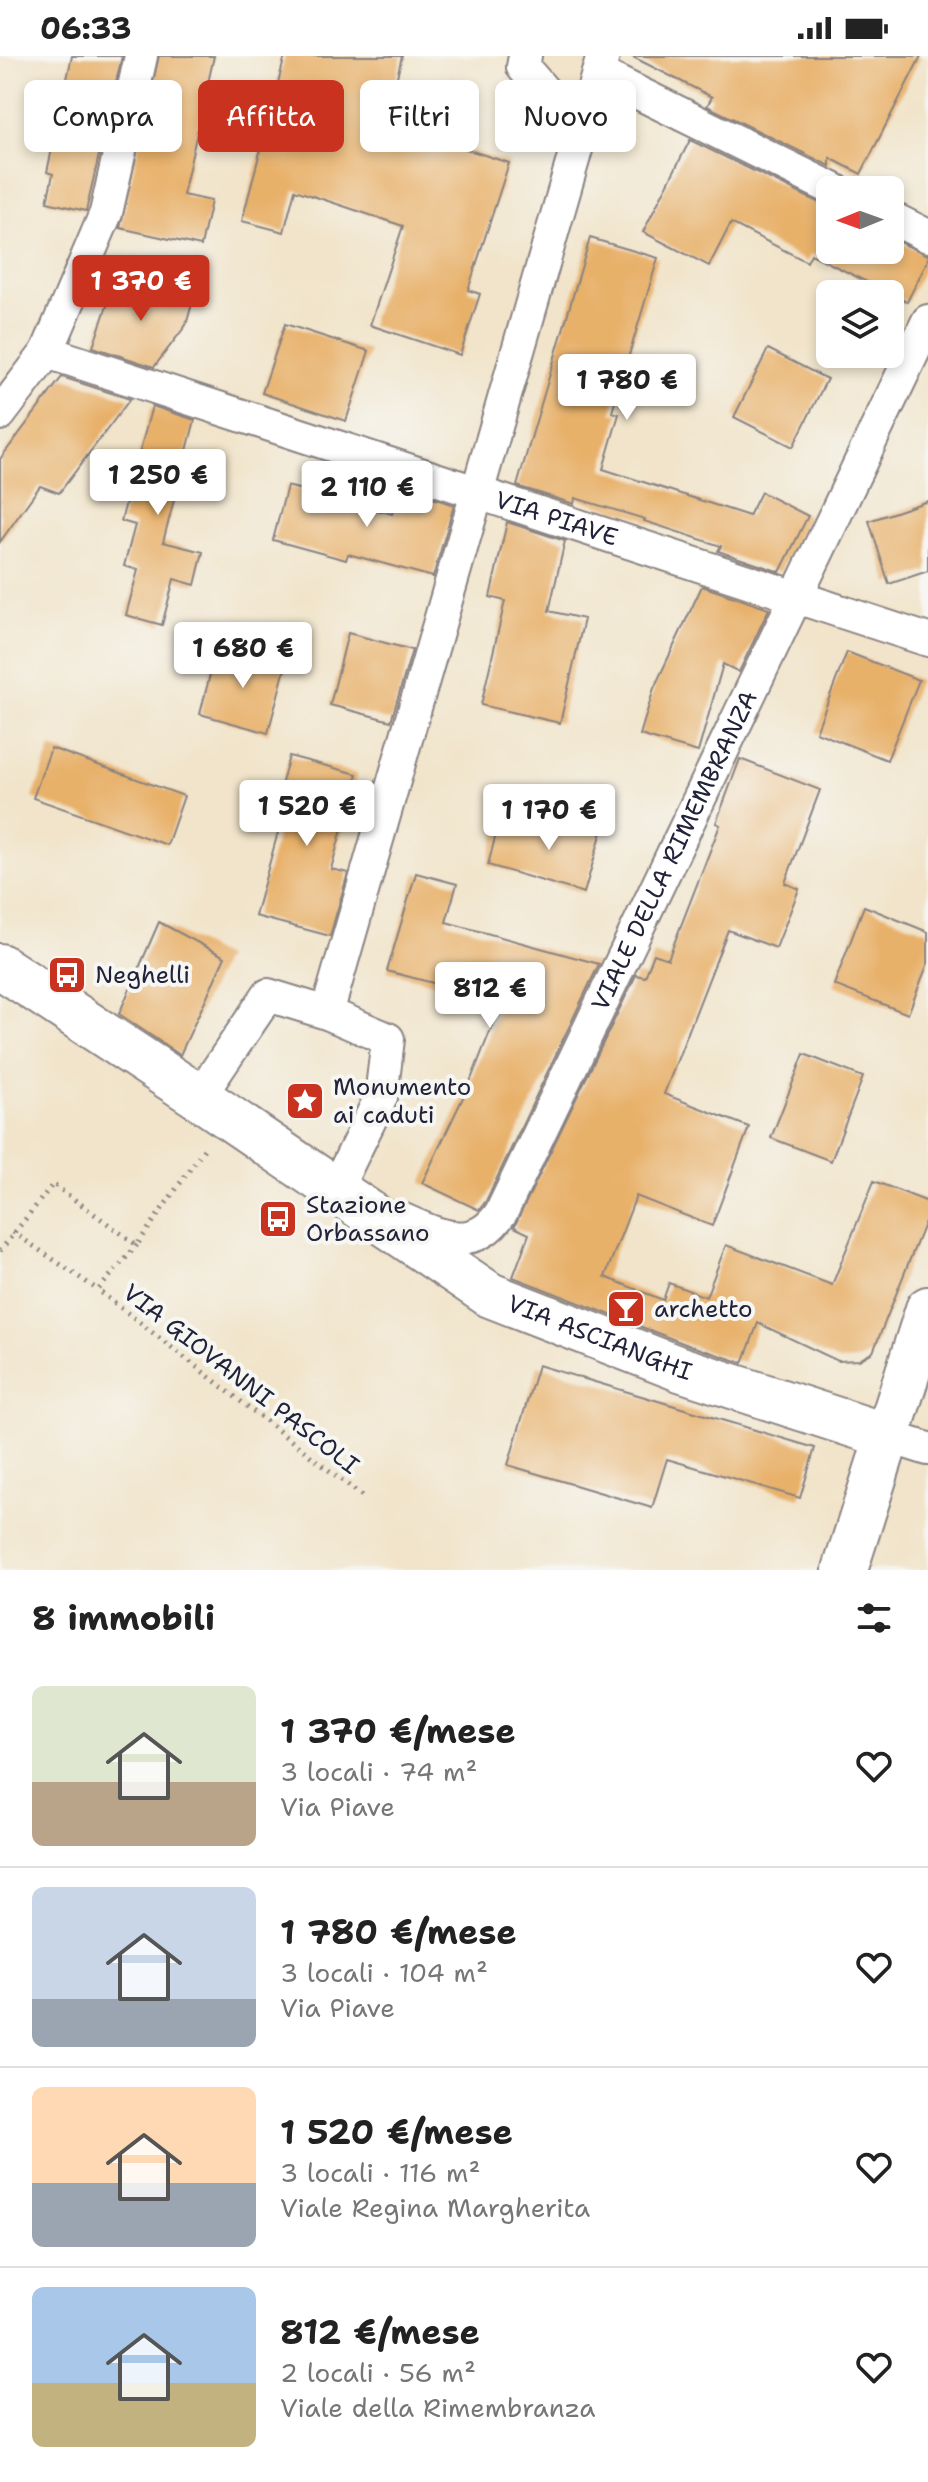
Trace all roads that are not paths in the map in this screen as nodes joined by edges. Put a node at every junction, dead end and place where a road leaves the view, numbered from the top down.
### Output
1 (141, 56) edge
2 (525, 56) edge
3 (601, 64) edge
4 (534, 80) edge
5 (577, 152) edge
6 (816, 180) edge
7 (904, 224) edge
8 (928, 236) edge
9 (928, 321) edge
10 (47, 352) junction
11 (0, 414) edge
12 (475, 493) junction
13 (797, 598) junction
14 (928, 640) edge
15 (0, 966) edge
16 (327, 1013) junction
17 (212, 1107) junction
18 (335, 1191) junction
19 (928, 1309) edge
20 (887, 1436) junction
21 (928, 1449) edge
22 (845, 1570) edge

1 - 10 street
2 - 4 street
3 - 6 street
5 - 12 street
7 - 8 street
9 - 13 street, VIALE DELLA RIMEMBRANZA
10 - 11 street
10 - 12 street, VIA PIAVE
12 - 13 street, VIA PIAVE
12 - 16 street
13 - 14 street, VIA PIAVE
13 - 18 street, VIALE DELLA RIMEMBRANZA
15 - 17 street, VIA ASCIANGHI
16 - 17 street
16 - 18 street
17 - 18 street, VIA ASCIANGHI
18 - 20 street, VIA ASCIANGHI
19 - 20 street
20 - 21 street
20 - 22 street

